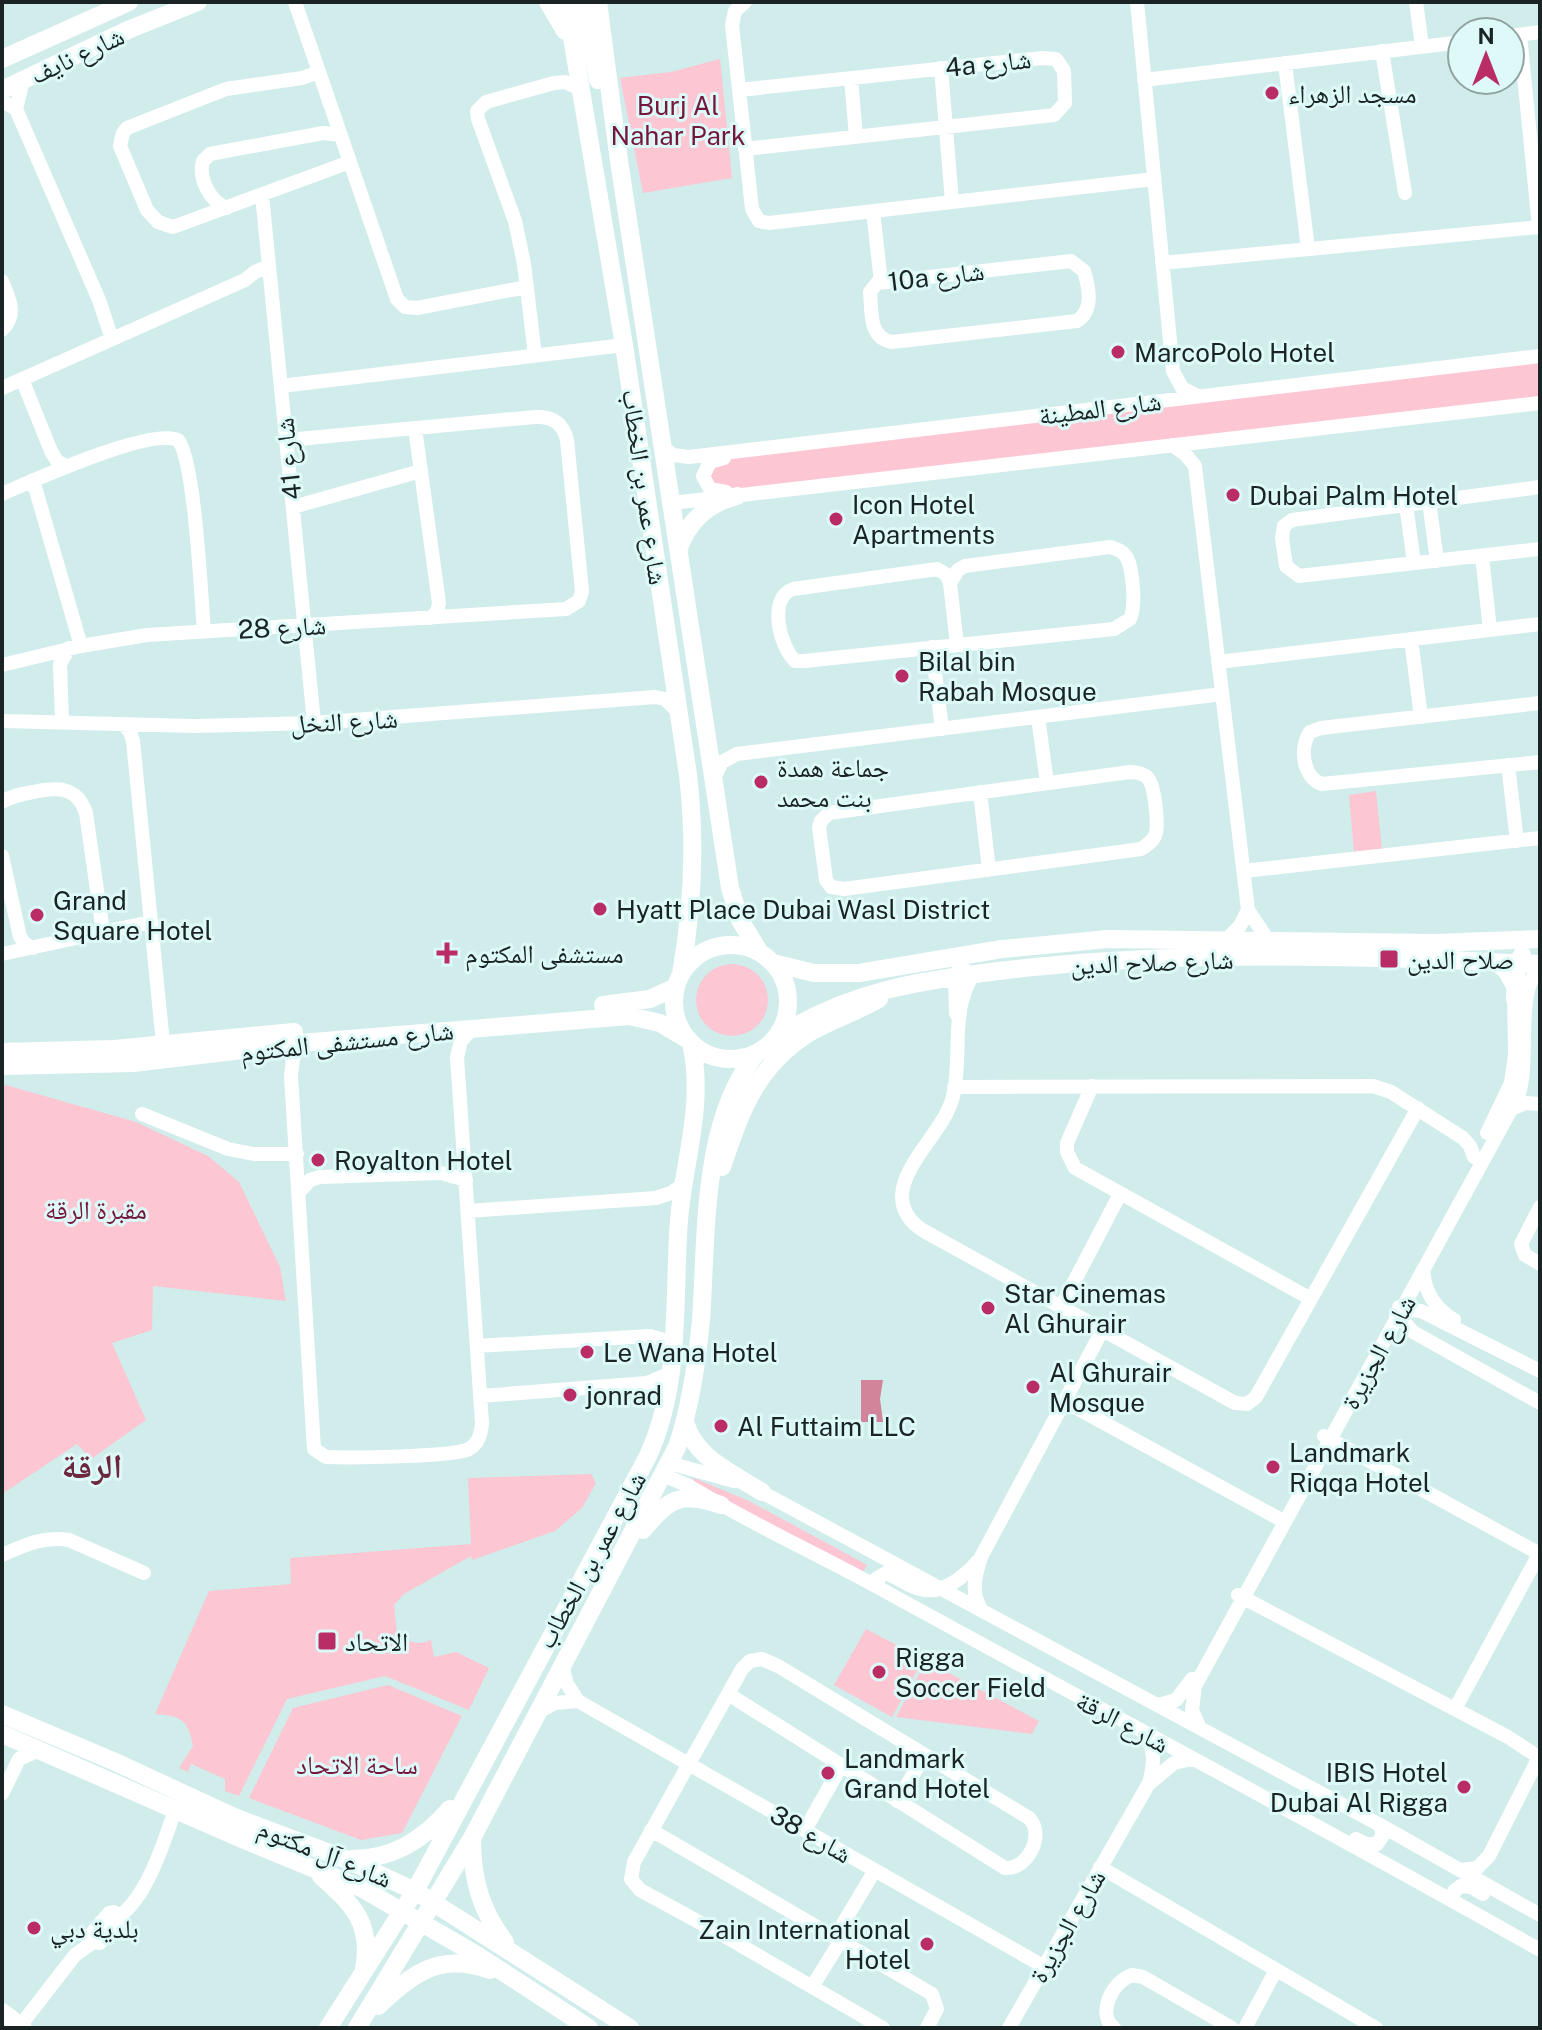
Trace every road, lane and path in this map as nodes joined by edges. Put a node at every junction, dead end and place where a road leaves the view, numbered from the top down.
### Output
1 (129, 2) edge
2 (180, 2) edge
3 (198, 2) edge
4 (296, 2) edge
5 (548, 2) edge
6 (566, 2) edge
7 (583, 2) edge
8 (598, 2) edge
9 (608, 2) edge
10 (745, 2) edge
11 (1137, 2) edge
12 (1416, 2) edge
13 (163, 15) junction
14 (1446, 44) edge
15 (1422, 46) junction
16 (1382, 51) junction
17 (574, 53) junction
18 (606, 54) junction
19 (2, 59) edge
20 (1285, 63) junction
21 (941, 68) junction
22 (319, 72) junction
23 (851, 78) junction
24 (23, 80) junction
25 (1144, 80) junction
26 (580, 89) junction
27 (2, 90) edge
28 (739, 90) junction
29 (1523, 96) edge
30 (2, 101) edge
31 (16, 109) junction
32 (614, 124) junction
33 (946, 127) junction
34 (341, 135) junction
35 (856, 137) junction
36 (745, 149) junction
37 (350, 162) junction
38 (1154, 179) junction
39 (1405, 193) dead end
40 (262, 195) junction
41 (212, 198) junction
42 (952, 202) junction
43 (227, 208) junction
44 (873, 211) junction
45 (207, 215) junction
46 (1540, 227) edge
47 (1308, 249) junction
48 (1162, 263) junction
49 (270, 273) junction
50 (2, 281) edge
51 (881, 282) junction
52 (527, 287) junction
53 (2, 330) edge
54 (115, 337) junction
55 (624, 345) junction
56 (535, 355) junction
57 (1540, 356) edge
58 (1173, 371) junction
59 (22, 379) junction
60 (280, 381) junction
61 (2, 388) edge
62 (1199, 397) junction
63 (1154, 402) junction
64 (1540, 403) edge
65 (636, 422) junction
66 (415, 428) junction
67 (287, 440) junction
68 (1212, 441) junction
69 (819, 442) junction
70 (1172, 445) junction
71 (663, 447) junction
72 (1195, 466) junction
73 (67, 467) junction
74 (421, 471) junction
75 (33, 480) junction
76 (1540, 487) edge
77 (782, 491) junction
78 (2, 494) edge
79 (737, 496) junction
80 (1429, 501) junction
81 (672, 503) junction
82 (1406, 504) junction
83 (293, 507) junction
84 (679, 548) junction
85 (1540, 549) edge
86 (1482, 556) junction
87 (1437, 561) junction
88 (1414, 563) junction
89 (950, 583) junction
90 (431, 618) junction
91 (1540, 624) edge
92 (305, 626) junction
93 (1490, 630) junction
94 (204, 631) junction
95 (1411, 639) junction
96 (957, 645) junction
97 (75, 647) junction
98 (932, 647) junction
99 (42, 654) junction
100 (1218, 662) junction
101 (2, 665) edge
102 (60, 669) junction
103 (1222, 694) junction
104 (1540, 703) edge
105 (679, 713) junction
106 (1038, 717) junction
107 (1421, 717) junction
108 (2, 721) edge
109 (62, 722) junction
110 (314, 723) junction
111 (123, 724) junction
112 (144, 724) junction
113 (942, 729) junction
114 (709, 740) junction
115 (133, 741) junction
116 (737, 754) junction
117 (1540, 762) edge
118 (1508, 765) junction
119 (715, 776) junction
120 (1047, 783) junction
121 (980, 792) junction
122 (2, 802) edge
123 (1540, 838) edge
124 (1517, 841) junction
125 (2, 856) edge
126 (989, 870) junction
127 (1244, 871) junction
128 (1248, 910) junction
129 (150, 922) junction
130 (103, 932) junction
131 (20, 937) junction
132 (1227, 939) junction
133 (1540, 939) edge
134 (1268, 940) junction
135 (1055, 942) junction
136 (33, 948) junction
137 (1540, 952) edge
138 (6, 953) edge
139 (766, 958) junction
140 (1494, 963) junction
141 (1517, 964) junction
142 (1540, 966) edge
143 (956, 977) junction
144 (679, 980) junction
145 (901, 985) junction
146 (1515, 999) junction
147 (958, 1013) joint
148 (472, 1029) junction
149 (438, 1031) junction
150 (777, 1037) junction
151 (689, 1041) junction
152 (301, 1043) junction
153 (161, 1050) junction
154 (2, 1052) edge
155 (757, 1053) junction
156 (457, 1057) junction
157 (2, 1066) edge
158 (1092, 1086) junction
159 (954, 1087) junction
160 (1540, 1104) edge
161 (1418, 1108) junction
162 (1512, 1109) junction
163 (142, 1114) dead end
164 (1488, 1131) junction
165 (297, 1154) junction
166 (1474, 1157) junction
167 (466, 1180) junction
168 (684, 1184) junction
169 (300, 1191) junction
170 (1120, 1194) junction
171 (709, 1204) junction
172 (1540, 1207) edge
173 (468, 1211) junction
174 (1540, 1264) edge
175 (1423, 1270) junction
176 (1311, 1299) junction
177 (1062, 1305) junction
178 (1392, 1317) junction
179 (1103, 1329) junction
180 (1482, 1342) junction
181 (477, 1346) junction
182 (674, 1350) junction
183 (1378, 1352) junction
184 (1464, 1360) junction
185 (1483, 1370) junction
186 (671, 1373) junction
187 (1540, 1374) edge
188 (481, 1396) junction
189 (1064, 1401) junction
190 (1540, 1403) edge
191 (685, 1422) junction
192 (1327, 1437) junction
193 (644, 1463) junction
194 (666, 1469) junction
195 (762, 1492) junction
196 (721, 1505) junction
197 (1282, 1520) junction
198 (625, 1544) junction
199 (1540, 1554) edge
200 (2, 1555) edge
201 (981, 1557) junction
202 (144, 1573) dead end
203 (938, 1587) junction
204 (879, 1588) junction
205 (1240, 1596) junction
206 (982, 1611) junction
207 (562, 1664) junction
208 (728, 1694) junction
209 (578, 1701) junction
210 (1158, 1705) junction
211 (1455, 1709) junction
212 (2, 1714) edge
213 (535, 1715) junction
214 (1200, 1728) junction
215 (1144, 1733) junction
216 (2, 1734) edge
217 (39, 1750) junction
218 (925, 1755) junction
219 (1540, 1758) edge
220 (1192, 1759) junction
221 (688, 1764) junction
222 (841, 1766) junction
223 (1149, 1783) junction
224 (468, 1789) junction
225 (2, 1794) edge
226 (897, 1801) junction
227 (175, 1810) junction
228 (1301, 1816) junction
229 (1380, 1825) junction
230 (651, 1830) junction
231 (805, 1830) junction
232 (472, 1838) junction
233 (345, 1859) junction
234 (310, 1866) junction
235 (1100, 1867) junction
236 (875, 1870) junction
237 (1460, 1870) junction
238 (415, 1891) junction
239 (1453, 1900) junction
240 (434, 1903) junction
241 (404, 1911) junction
242 (1538, 1914) edge
243 (422, 1922) junction
244 (838, 1939) junction
245 (1540, 1950) edge
246 (519, 1955) junction
247 (1043, 1966) junction
248 (1276, 1970) junction
249 (517, 1980) junction
250 (360, 1982) junction
251 (812, 1987) junction
252 (3, 2013) edge
253 (358, 2026) edge
254 (22, 2027) edge
255 (328, 2028) edge
256 (589, 2028) edge
257 (630, 2028) edge
258 (883, 2028) edge
259 (927, 2028) edge
260 (1009, 2028) edge
261 (1114, 2028) edge
262 (1232, 2028) edge
263 (1245, 2028) edge
264 (1376, 2028) edge

1 - 19 main road, شارع نايف
2 - 13 main road
3 - 13 main road, شارع نايف
4 - 22 street
5 - 17 main road
6 - 17 main road, شارع عمر بن الخطاب
7 - 32 main road
8 - 18 main road, شارع عمر بن الخطاب
9 - 18 main road
10 - 28 street
11 - 25 street
12 - 15 street
13 - 24 main road, شارع نايف
14 - 15 street
15 - 16 street
16 - 20 street
16 - 39 street
17 - 26 main road, شارع عمر بن الخطاب
18 - 32 main road, شارع عمر بن الخطاب
20 - 25 street
20 - 47 street
21 - 23 street, 4a شارع
21 - 33 street
21 - 33 street, 4a شارع
22 - 34 street
22 - 45 street
23 - 28 street, 4a شارع
23 - 35 street
24 - 27 main road, شارع نايف
24 - 31 street
25 - 38 street
26 - 52 street
26 - 55 main road, شارع عمر بن الخطاب
28 - 36 street
29 - 46 street
30 - 31 street
31 - 54 street
32 - 71 main road, شارع عمر بن الخطاب
33 - 35 street, 4a شارع
33 - 42 street
34 - 37 street
34 - 41 street
35 - 36 street, 4a شارع
36 - 44 street
37 - 40 street
37 - 52 street
38 - 42 street
38 - 48 street
40 - 43 street
40 - 49 street, شارع 41
41 - 43 street
41 - 45 street
42 - 44 street
43 - 45 street
44 - 51 street
46 - 47 street
47 - 48 street
48 - 58 street
49 - 54 street
49 - 60 street, شارع 41
50 - 53 street
51 - 51 street, 10a شارع
52 - 56 street
54 - 59 street
55 - 56 street
55 - 65 main road, شارع عمر بن الخطاب
56 - 60 street
57 - 62 street, شارع المطينة
58 - 62 street
58 - 63 street
59 - 61 street
59 - 73 street
60 - 67 street, شارع 41
62 - 63 street, شارع المطينة
63 - 69 street, شارع المطينة
64 - 68 street, شارع المطينة
65 - 81 main road
65 - 105 main road, شارع عمر بن الخطاب
66 - 67 street
66 - 74 street
66 - 90 street, شارع 28
67 - 83 street, شارع 41
68 - 70 street, شارع المطينة
68 - 72 street
69 - 71 street, شارع المطينة
69 - 77 street
70 - 72 street
70 - 77 street, شارع المطينة
71 - 81 main road, شارع عمر بن الخطاب
72 - 100 street
73 - 75 street
73 - 94 street
74 - 83 street
74 - 90 street
75 - 78 street
75 - 97 street
76 - 80 street
77 - 79 street, شارع المطينة
79 - 81 street, شارع المطينة
79 - 84 main road
80 - 82 street
80 - 87 street
81 - 84 main road, شارع عمر بن الخطاب
82 - 88 street
82 - 88 street
83 - 92 street, شارع 41
84 - 114 main road, شارع عمر بن الخطاب
85 - 86 street
86 - 87 street
86 - 93 street
87 - 88 street
89 - 96 street
89 - 96 street
89 - 98 street
90 - 92 street, شارع 28
91 - 93 street
92 - 94 street, شارع 28
92 - 110 street, شارع 41
93 - 95 street
94 - 97 street, شارع 28
95 - 100 street
95 - 107 street
96 - 98 street
97 - 99 street, شارع 28
97 - 102 street
98 - 113 street
99 - 101 street, شارع 28
99 - 102 street
100 - 103 street
102 - 109 street
103 - 106 street
103 - 127 street
104 - 107 street
105 - 110 street, شارع النخل
105 - 144 main road, شارع عمر بن الخطاب
106 - 113 street
106 - 120 street
107 - 118 street
108 - 109 street, شارع النخل
109 - 111 street, شارع النخل
110 - 112 street, شارع النخل
111 - 112 street, شارع النخل
111 - 115 street
112 - 115 street
113 - 116 street
114 - 116 street
114 - 119 main road, شارع عمر بن الخطاب
115 - 129 street
116 - 119 street
117 - 118 street
118 - 124 street
119 - 139 main road, شارع عمر بن الخطاب
120 - 121 street
120 - 126 street
121 - 126 street
121 - 126 street
122 - 130 street
123 - 124 street
124 - 127 street
125 - 131 street
127 - 128 street
128 - 132 street
128 - 134 street
129 - 130 street
129 - 153 street
130 - 136 street
131 - 136 street
131 - 138 street
132 - 134 main road, شارع صلاح الدين
132 - 135 main road, شارع صلاح الدين
133 - 134 main road, شارع صلاح الدين
135 - 139 main road, شارع صلاح الدين
135 - 143 main road
136 - 138 street
137 - 141 main road
139 - 144 main road
139 - 150 main road
140 - 141 main road, شارع صلاح الدين
140 - 143 main road, شارع صلاح الدين
140 - 146 street
141 - 142 main road, شارع صلاح الدين
141 - 146 main road
142 - 162 street, شارع الجزيرة
143 - 145 main road, شارع صلاح الدين
143 - 147 main road
144 - 151 main road
144 - 153 main road, شارع مستشفى المكتوم
145 - 150 main road, شارع صلاح الدين
145 - 171 main road
146 - 164 street
147 - 159 street
148 - 149 main road, شارع مستشفى المكتوم
148 - 151 main road, شارع مستشفى المكتوم
148 - 156 street
149 - 152 main road, شارع مستشفى المكتوم
149 - 156 street
150 - 155 main road
151 - 155 main road
151 - 168 main road, شارع عمر بن الخطاب
152 - 153 main road, شارع مستشفى المكتوم
152 - 165 street
153 - 154 main road, شارع مستشفى المكتوم
153 - 157 main road, شارع مستشفى المكتوم
155 - 171 main road, شارع عمر بن الخطاب
156 - 167 street
158 - 159 street
158 - 161 street
158 - 170 street
159 - 177 street
160 - 162 street
161 - 164 street
161 - 166 street
161 - 176 street
162 - 175 street, شارع الجزيرة
163 - 165 street
164 - 166 street
165 - 169 street
166 - 178 street
167 - 169 street
167 - 173 street
168 - 173 street
168 - 182 main road, شارع عمر بن الخطاب
169 - 188 street
170 - 176 street
170 - 177 street
171 - 191 main road, شارع عمر بن الخطاب
172 - 174 street
173 - 181 street
175 - 178 street, شارع الجزيرة
175 - 180 street
176 - 179 street
177 - 179 street
178 - 180 street
178 - 183 street, شارع الجزيرة
178 - 184 street
178 - 192 street, شارع الجزيرة
179 - 189 street
180 - 187 street
181 - 182 street
181 - 188 street
182 - 186 main road, شارع عمر بن الخطاب
183 - 184 street
183 - 192 street, شارع الجزيرة
184 - 185 street
185 - 187 street
185 - 190 street
186 - 188 street
186 - 193 main road, شارع عمر بن الخطاب
189 - 197 street
189 - 201 street
191 - 194 main road, شارع عمر بن الخطاب
191 - 195 main road
192 - 197 street, شارع الجزيرة
192 - 199 street
193 - 194 main road
193 - 224 main road, شارع عمر بن الخطاب
194 - 195 street, شارع الرقة
194 - 196 street, شارع الرقة
194 - 198 main road, شارع عمر بن الخطاب
195 - 203 street, شارع الرقة
196 - 198 main road
196 - 204 street, شارع الرقة
197 - 205 street, شارع الجزيرة
198 - 207 main road, شارع عمر بن الخطاب
199 - 211 street
200 - 202 street
201 - 203 street
201 - 206 street
203 - 204 street
203 - 206 street, شارع الرقة
204 - 215 street, شارع الرقة
205 - 210 street, شارع الجزيرة
205 - 211 street
205 - 214 street, شارع الجزيرة
206 - 210 street, شارع الرقة
207 - 209 street
207 - 213 main road, شارع عمر بن الخطاب
208 - 218 street
208 - 221 street
208 - 222 street
209 - 213 street
209 - 221 street, شارع 38
210 - 214 street, شارع الرقة
211 - 219 street
212 - 233 main road, شارع آل مكتوم
213 - 232 main road, شارع عمر بن الخطاب
214 - 229 street, شارع الرقة
215 - 220 street, شارع الرقة
215 - 223 street, شارع الجزيرة
216 - 217 main road, شارع آل مكتوم
217 - 225 street
217 - 227 main road, شارع آل مكتوم
218 - 226 street
218 - 226 street
219 - 237 street
220 - 223 street, شارع الجزيرة
220 - 228 street, شارع الرقة
221 - 230 street
221 - 231 street, شارع 38
222 - 226 street
222 - 231 street
223 - 235 street, شارع الجزيرة
224 - 233 main road
224 - 238 main road, شارع عمر بن الخطاب
227 - 234 main road, شارع آل مكتوم
227 - 254 street
228 - 229 street
228 - 239 street, شارع الرقة
229 - 237 street, شارع الرقة
230 - 244 street
230 - 251 street
231 - 236 street, شارع 38
232 - 240 main road, شارع عمر بن الخطاب
232 - 246 main road
233 - 238 main road, شارع آل مكتوم
234 - 241 main road, شارع آل مكتوم
234 - 250 main road
235 - 247 street, شارع الجزيرة
235 - 248 street
236 - 244 street
236 - 247 street, شارع 38
237 - 242 street, شارع الرقة
238 - 240 main road, شارع آل مكتوم
238 - 241 main road, شارع عمر بن الخطاب
239 - 242 street
239 - 245 street, شارع الرقة
240 - 243 main road, شارع عمر بن الخطاب
240 - 246 main road, شارع آل مكتوم
241 - 243 main road, شارع آل مكتوم
241 - 250 main road, شارع عمر بن الخطاب
243 - 249 main road, شارع آل مكتوم
243 - 253 main road, شارع عمر بن الخطاب
244 - 251 street
244 - 259 street
246 - 257 main road, شارع آل مكتوم
247 - 260 street, شارع الجزيرة
248 - 263 street
248 - 264 street
249 - 253 main road
249 - 256 main road, شارع آل مكتوم
250 - 255 main road, شارع عمر بن الخطاب
251 - 258 street
252 - 254 main road
261 - 262 street

